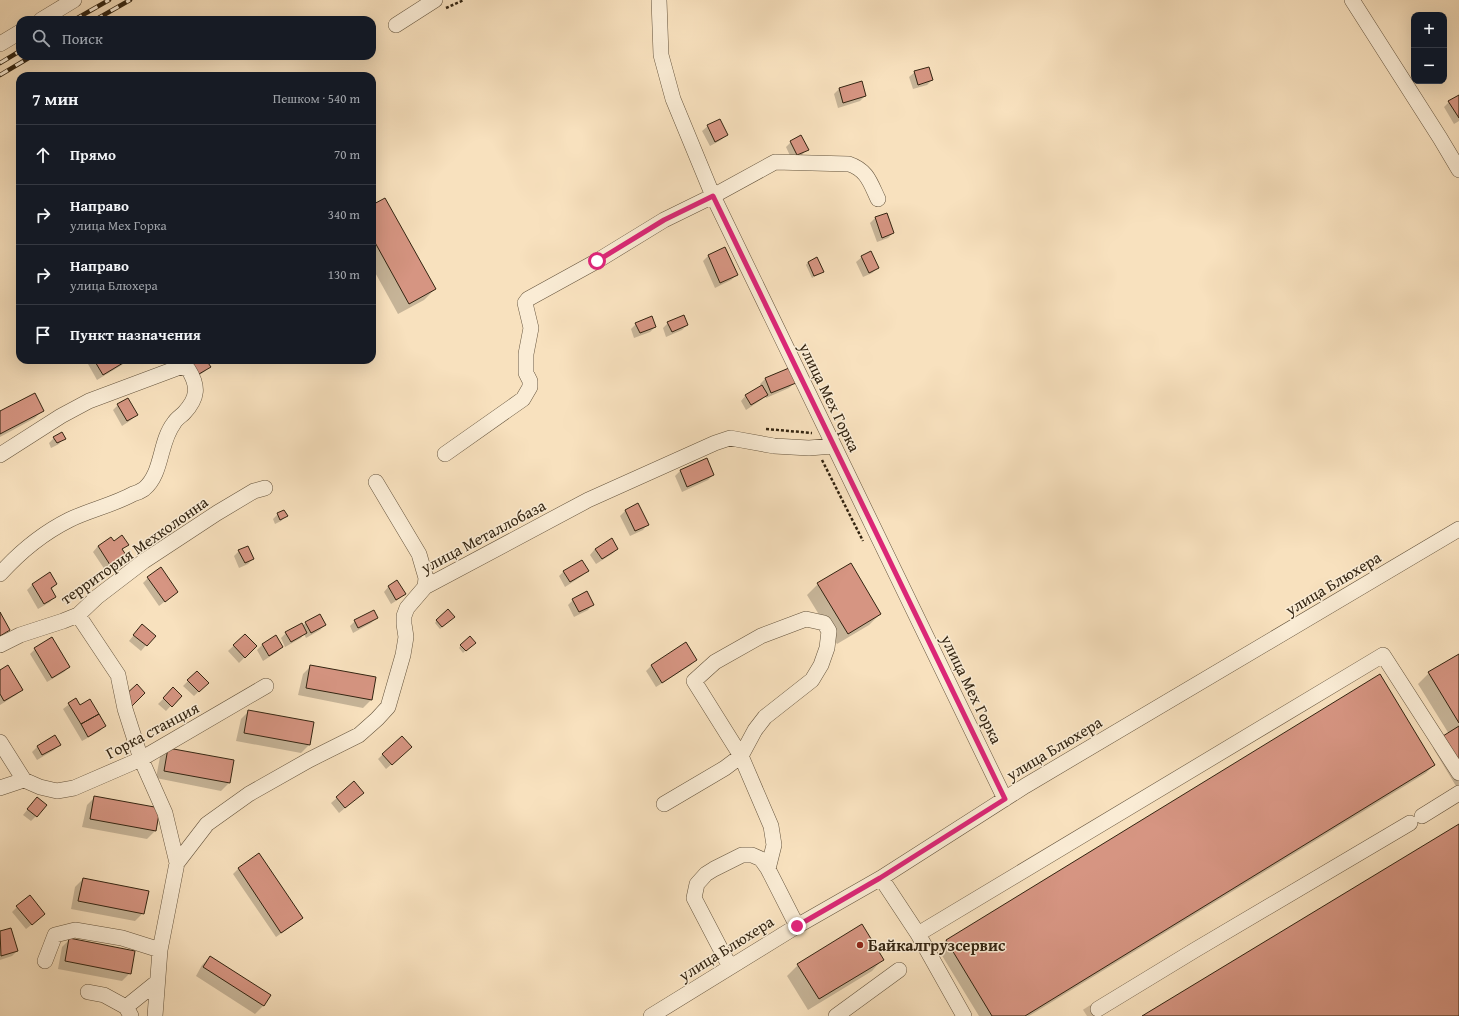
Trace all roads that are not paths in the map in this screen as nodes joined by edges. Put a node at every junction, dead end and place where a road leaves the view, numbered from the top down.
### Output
1 (74, 0) edge
2 (435, 0) edge
3 (659, 0) edge
4 (1352, 0) edge
5 (48, 16) edge
6 (396, 25) dead end
7 (16, 34) edge
8 (0, 44) edge
9 (1459, 170) edge
10 (713, 196) junction
11 (878, 199) dead end
12 (833, 446) junction
13 (446, 454) dead end
14 (0, 455) edge
15 (376, 482) dead end
16 (265, 488) dead end
17 (1459, 529) edge
18 (0, 574) edge
19 (425, 587) junction
20 (78, 615) junction
21 (0, 645) edge
22 (266, 686) dead end
23 (0, 742) edge
24 (741, 756) junction
25 (142, 760) junction
26 (1459, 773) edge
27 (24, 780) junction
28 (0, 788) edge
29 (1459, 793) edge
30 (1005, 799) junction
31 (664, 804) dead end
32 (177, 863) junction
33 (768, 869) junction
34 (880, 878) junction
35 (797, 926) junction
36 (918, 934) junction
37 (160, 950) junction
38 (45, 961) dead end
39 (730, 967) junction
40 (899, 970) dead end
41 (157, 982) junction
42 (88, 992) dead end
43 (1098, 1009) tunnel mouth
44 (128, 1012) edge
45 (155, 1016) edge
46 (651, 1016) edge
47 (836, 1016) edge
48 (964, 1016) edge

1 - 5 street
2 - 6 street
3 - 10 street, улица Мех Горка
4 - 9 street
7 - 8 street
10 - 11 street
10 - 12 street, улица Мех Горка
10 - 13 street
12 - 19 street, улица Металлобаза
12 - 30 street, улица Мех Горка
14 - 18 street
15 - 19 street
16 - 20 street, территория Мехколонна
17 - 30 street, улица Блюхера
19 - 32 street, улица Металлобаза
20 - 21 street, территория Мехколонна
20 - 25 street
22 - 25 street, Горка станция
23 - 27 street
24 - 24 street
24 - 31 street
24 - 33 street
25 - 27 street, Горка станция
25 - 32 street
26 - 36 street
27 - 28 street
29 - 43 street
30 - 34 street, улица Блюхера
32 - 37 street, улица Металлобаза
33 - 35 street
33 - 39 street
34 - 35 street, улица Блюхера
34 - 36 street
35 - 39 street, улица Блюхера
36 - 48 street
37 - 38 street
37 - 41 street, улица Металлобаза
39 - 46 street, улица Блюхера
40 - 47 street
41 - 44 street
41 - 45 street, улица Металлобаза
42 - 44 street

